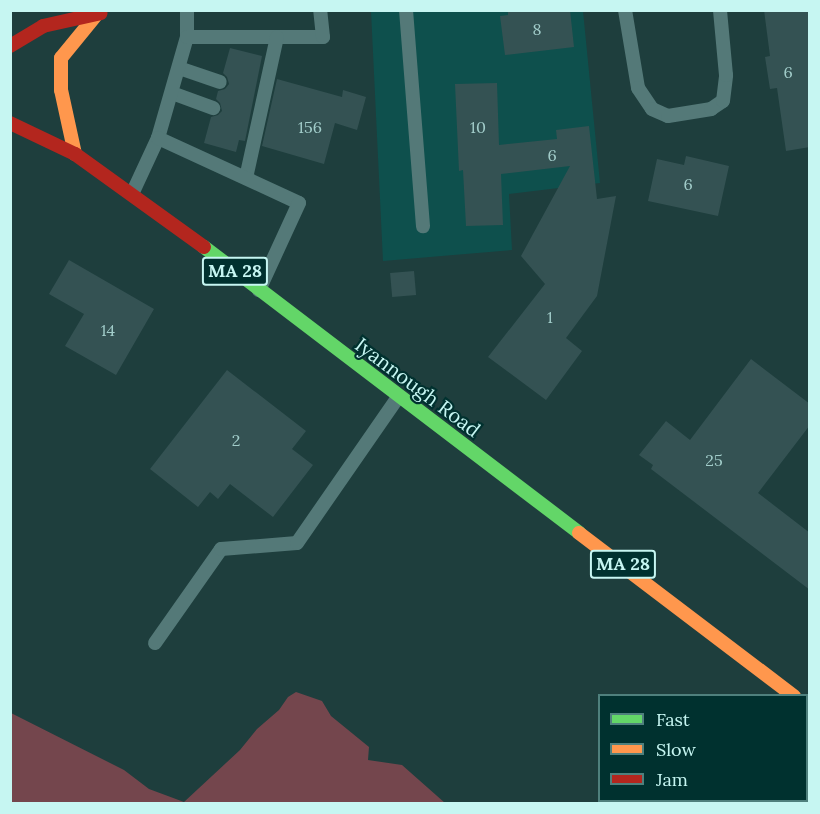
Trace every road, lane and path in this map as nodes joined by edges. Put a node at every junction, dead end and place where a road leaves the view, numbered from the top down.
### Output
1 (187, 10) edge
2 (320, 10) edge
3 (406, 10) edge
4 (625, 10) edge
5 (720, 10) edge
6 (102, 12) edge
7 (187, 37) junction
8 (277, 38) junction
9 (10, 45) edge
10 (179, 68) junction
11 (220, 82) dead end
12 (172, 93) junction
13 (213, 108) dead end
14 (10, 123) edge
15 (158, 138) junction
16 (75, 154) junction
17 (246, 178) junction
18 (132, 194) junction
19 (423, 226) dead end
20 (259, 290) junction
21 (398, 397) junction
22 (155, 643) dead end
23 (791, 694) edge

1 - 7 lane
2 - 8 lane
3 - 19 lane
4 - 5 lane
6 - 9 main road
6 - 16 main road
7 - 8 lane
7 - 10 lane
8 - 17 lane
10 - 11 lane
10 - 12 lane
12 - 13 lane
12 - 15 lane
14 - 16 main road, Iyannough Road / MA 28
15 - 17 lane
15 - 18 lane
16 - 18 main road, Iyannough Road / MA 28
17 - 20 lane
18 - 20 main road, Iyannough Road / MA 28
20 - 21 main road, Iyannough Road / MA 28
21 - 22 lane
21 - 23 main road, Iyannough Road / MA 28

